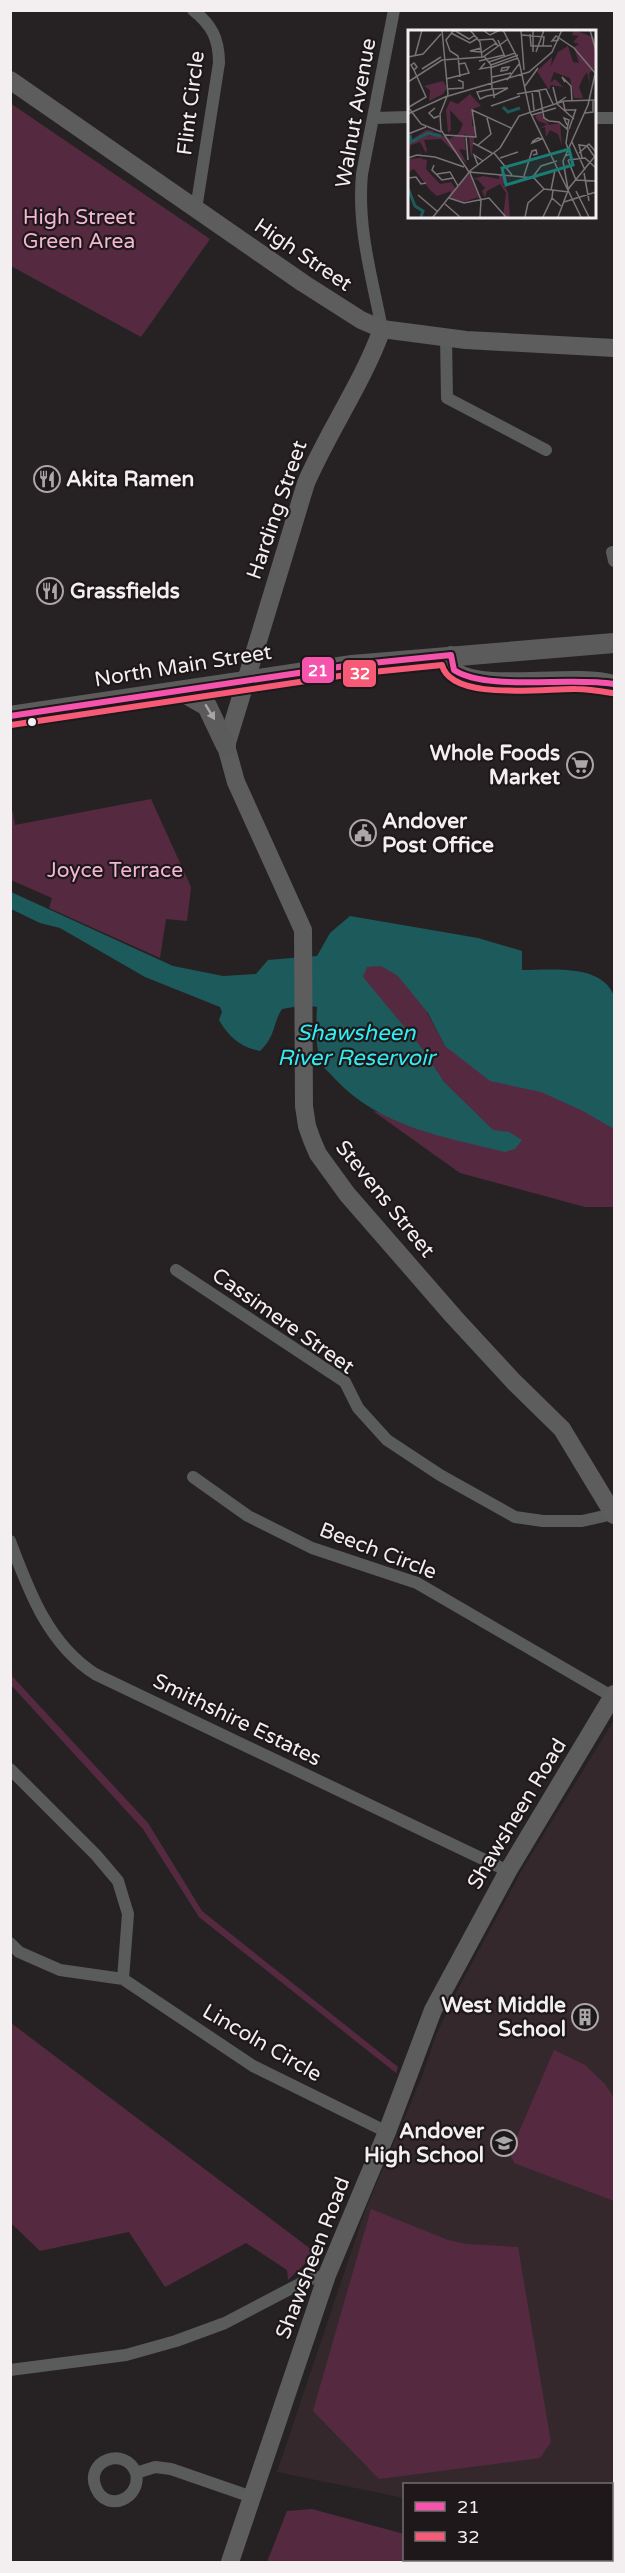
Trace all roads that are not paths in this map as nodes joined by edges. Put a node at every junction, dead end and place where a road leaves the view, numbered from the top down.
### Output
1 (193, 10) edge
2 (394, 10) edge
3 (10, 80) edge
4 (408, 117) edge
5 (374, 118) junction
6 (595, 118) edge
7 (615, 118) edge
8 (196, 209) junction
9 (382, 329) junction
10 (446, 337) junction
11 (615, 348) edge
12 (546, 450) dead end
13 (615, 644) edge
14 (451, 655) junction
15 (247, 681) junction
16 (615, 684) edge
17 (181, 691) junction
18 (10, 716) edge
19 (226, 746) junction
20 (176, 1270) dead end
21 (193, 1477) dead end
22 (614, 1515) edge
23 (10, 1541) edge
24 (614, 1696) edge
25 (10, 1769) edge
26 (508, 1871) junction
27 (10, 1943) edge
28 (123, 1979) junction
29 (387, 2132) junction
30 (327, 2276) junction
31 (10, 2370) edge
32 (136, 2473) dead end
33 (252, 2497) junction
34 (230, 2562) edge

1 - 8 street, Flint Circle
2 - 5 street, Walnut Avenue
3 - 8 main road, High Street
4 - 5 street
5 - 9 street, Walnut Avenue
6 - 7 street
8 - 9 main road, High Street
9 - 10 main road, High Street
9 - 15 main road, Harding Street
10 - 11 main road, High Street
10 - 12 street
13 - 14 main road, North Main Street
14 - 15 main road, North Main Street
14 - 16 main road
15 - 17 main road, North Main Street
15 - 19 main road
17 - 18 main road, North Main Street
17 -> 19 main road
19 - 22 main road, Stevens Street
20 - 22 street, Cassimere Street
21 - 24 street, Beech Circle
23 - 26 street, Smithshire Estates
24 - 26 main road, Shawsheen Road
25 - 28 street
26 - 29 main road, Shawsheen Road
27 - 28 street
28 - 29 street, Lincoln Circle
29 - 30 main road, Shawsheen Road
30 - 31 street
30 - 33 main road, Shawsheen Road
32 - 33 street
33 - 34 main road, Shawsheen Road

